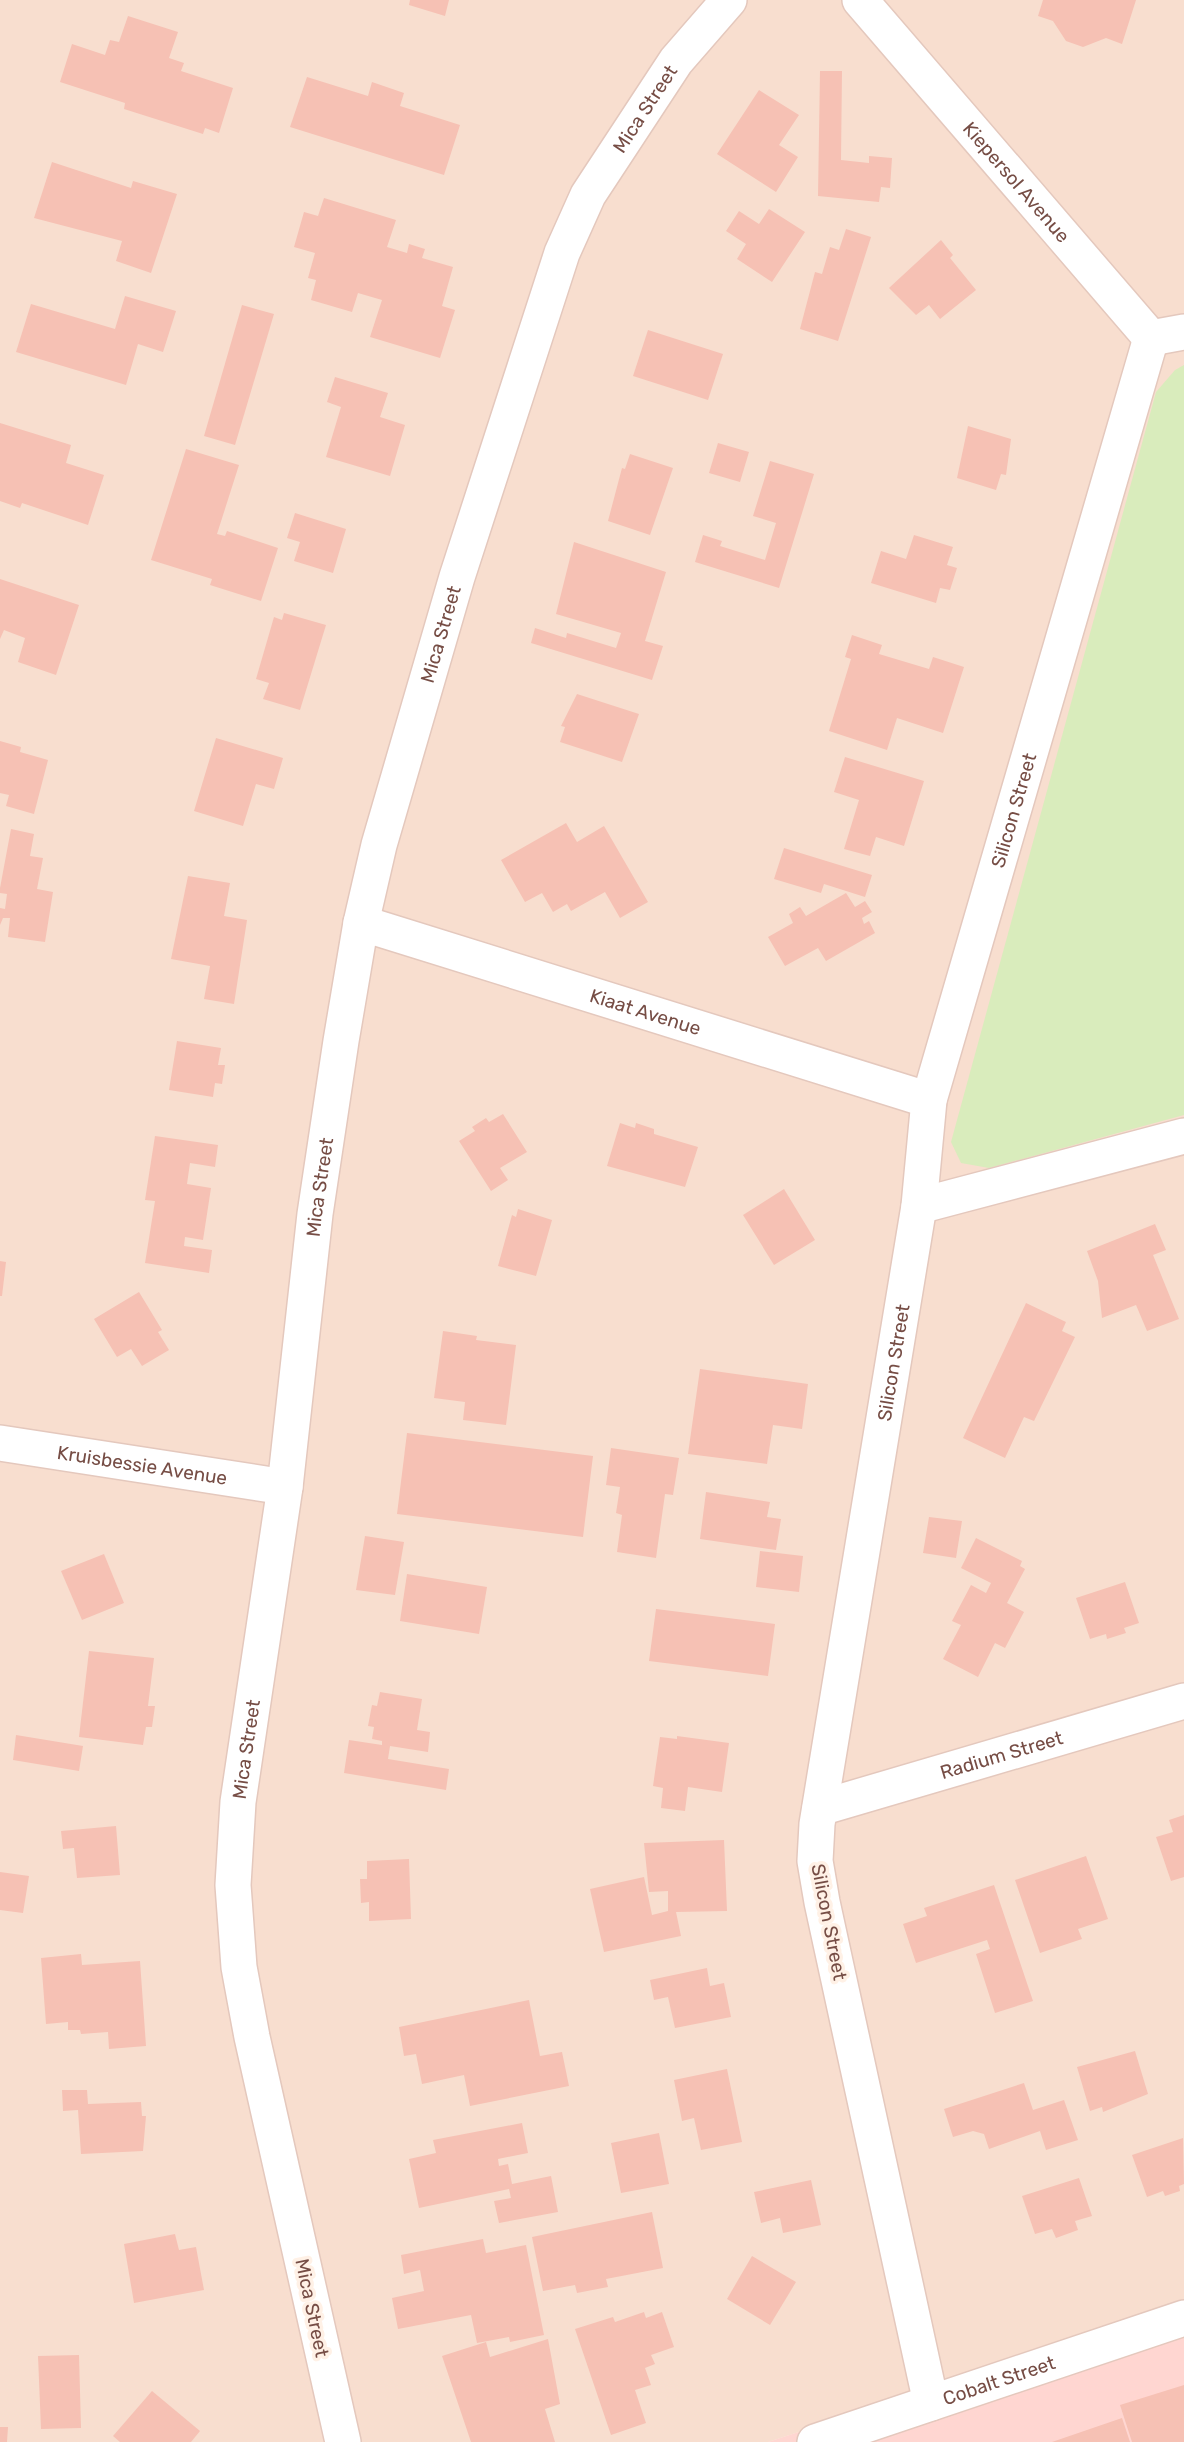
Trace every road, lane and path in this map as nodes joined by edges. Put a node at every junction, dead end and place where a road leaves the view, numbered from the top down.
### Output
1 (729, 0) edge
2 (860, 0) edge
3 (1167, 335) edge
4 (361, 923) junction
5 (929, 1100) junction
6 (1184, 1136) edge
7 (919, 1206) junction
8 (0, 1443) edge
9 (285, 1487) junction
10 (1184, 1701) edge
11 (820, 1808) junction
12 (1184, 2318) edge
13 (931, 2403) junction
14 (343, 2442) edge
15 (814, 2442) edge

1 - 4 street, Mica Street
2 - 3 street, Kiepersol Avenue
3 - 5 street, Silicon Street
4 - 5 street, Kiaat Avenue
4 - 9 street, Mica Street
5 - 7 street, Silicon Street
6 - 7 street
7 - 11 street, Silicon Street
8 - 9 street, Kruisbessie Avenue
9 - 14 street, Mica Street
10 - 11 street, Radium Street
11 - 13 street, Silicon Street
12 - 13 street, Cobalt Street
13 - 15 street, Cobalt Street

